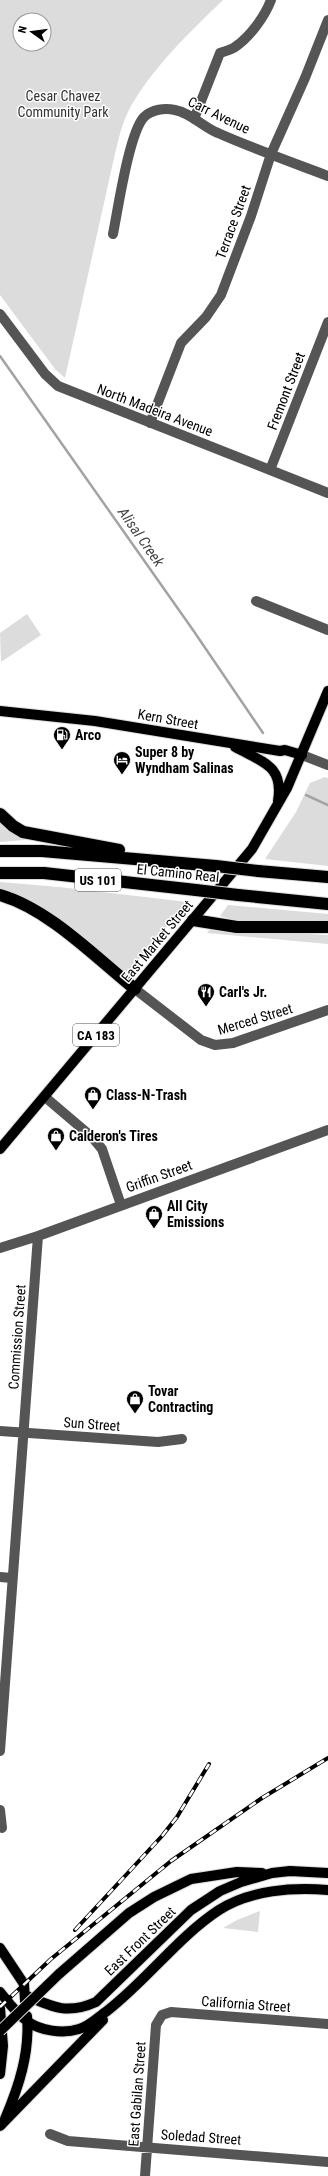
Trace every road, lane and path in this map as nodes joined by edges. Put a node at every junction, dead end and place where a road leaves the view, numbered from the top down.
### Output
1 (271, 0) edge
2 (328, 20) edge
3 (194, 119) junction
4 (271, 154) junction
5 (328, 176) edge
6 (113, 234) dead end
7 (0, 314) edge
8 (328, 322) edge
9 (150, 423) junction
10 (270, 470) junction
11 (328, 493) edge
12 (256, 601) dead end
13 (328, 630) edge
14 (328, 691) edge
15 (0, 710) edge
16 (228, 743) junction
17 (302, 755) junction
18 (328, 765) edge
19 (276, 809) junction
20 (0, 814) edge
21 (0, 851) edge
22 (178, 863) junction
23 (0, 873) edge
24 (328, 877) edge
25 (0, 895) edge
26 (328, 904) edge
27 (193, 920) junction
28 (328, 927) edge
29 (134, 989) junction
30 (328, 1010) edge
31 (44, 1097) junction
32 (328, 1130) edge
33 (0, 1149) edge
34 (121, 1205) junction
35 (38, 1236) junction
36 (0, 1248) edge
37 (0, 1431) edge
38 (23, 1433) junction
39 (182, 1439) dead end
40 (0, 1577) edge
41 (12, 1578) junction
42 (0, 1751) edge
43 (0, 1810) edge
44 (2, 1828) dead end
45 (272, 1873) junction
46 (328, 1873) edge
47 (328, 1890) edge
48 (0, 1948) edge
49 (0, 1992) edge
50 (25, 1995) junction
51 (125, 1997) junction
52 (0, 2008) edge
53 (162, 2015) joint
54 (27, 2021) junction
55 (328, 2024) edge
56 (0, 2031) edge
57 (0, 2074) edge
58 (3, 2123) edge
59 (50, 2134) dead end
60 (147, 2148) junction
61 (328, 2162) edge
62 (145, 2176) edge

1 - 3 street
2 - 4 street, Terrace Street
3 - 4 street, Carr Avenue
3 - 6 street, Carr Avenue
4 - 5 street, Carr Avenue
4 - 9 street, Terrace Street
7 - 9 street, North Madeira Avenue
8 - 10 street, Fremont Street
9 - 10 street, North Madeira Avenue
10 - 11 street, North Madeira Avenue
12 - 13 street
14 - 17 main road, East Market Street
15 - 16 main road, Kern Street
16 - 17 main road, Kern Street
16 - 19 main road
17 - 18 street, Kern Street
17 - 19 main road, East Market Street / CA 183
19 - 27 main road, East Market Street / CA 183
20 - 22 highway
21 - 22 highway, El Camino Real / US 101
22 - 24 highway, El Camino Real / US 101, bridge
23 - 26 highway, El Camino Real / US 101, bridge
25 - 29 highway
27 - 28 highway
27 - 29 main road, East Market Street / CA 183
29 - 30 street, Merced Street
29 - 31 main road, East Market Street / CA 183
31 - 33 main road, East Market Street / CA 183
31 - 34 street
32 - 34 street, Griffin Street
34 - 35 street, Griffin Street
35 - 36 street, Griffin Street
35 - 38 street, Commission Street
37 - 38 street, Sun Street
38 - 39 street, Sun Street
38 - 41 street, Commission Street
40 - 41 street
41 - 42 street, Commission Street
43 - 44 street
45 - 46 main road, East Front Street
45 - 50 main road, East Front Street
45 - 56 main road, bridge
47 - 51 main road
48 - 50 main road
49 - 54 main road
50 - 54 main road
51 - 54 main road
51 - 58 main road
52 - 57 main road
53 - 55 street, California Street
53 - 60 street, East Gabilan Street
54 - 58 main road
59 - 60 street, Soledad Street
60 - 61 street, Soledad Street
60 - 62 street, East Gabilan Street

